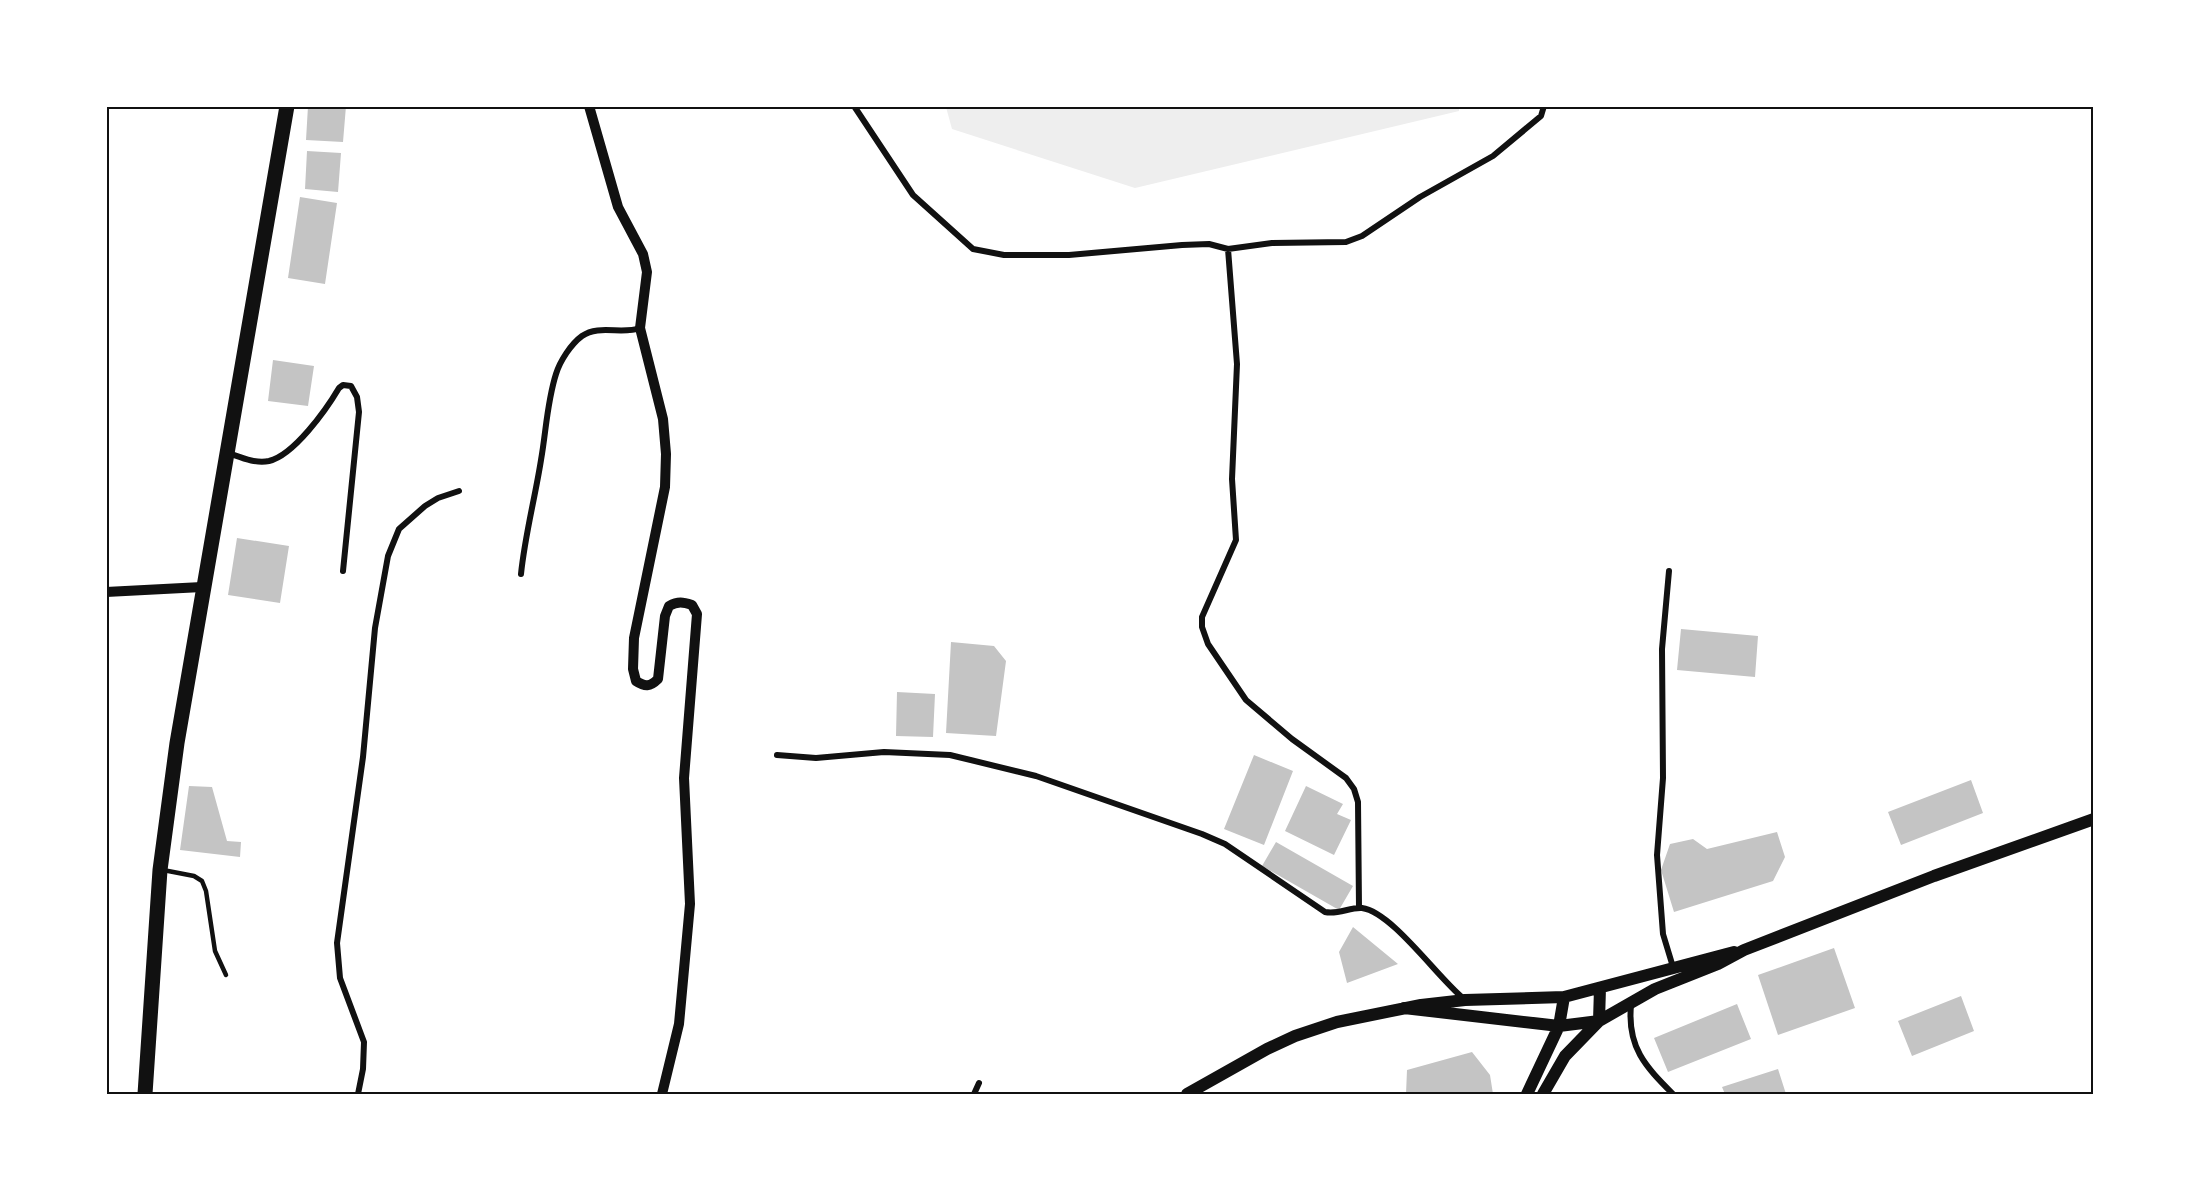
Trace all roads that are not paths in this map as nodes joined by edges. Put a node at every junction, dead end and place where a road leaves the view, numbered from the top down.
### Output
1 (287, 106) edge
2 (590, 106) edge
3 (854, 106) edge
4 (1544, 106) edge
5 (1228, 249) junction
6 (640, 328) junction
7 (227, 452) junction
8 (459, 491) dead end
9 (343, 571) dead end
10 (1669, 571) dead end
11 (521, 574) dead end
12 (202, 587) junction
13 (106, 592) edge
14 (777, 755) dead end
15 (2094, 819) edge
16 (160, 870) junction
17 (1359, 908) junction
18 (1744, 950) junction
19 (1673, 967) junction
20 (226, 975) dead end
21 (1600, 988) junction
22 (1564, 997) junction
23 (1466, 1000) junction
24 (1631, 1002) junction
25 (1404, 1008) junction
26 (1599, 1022) junction
27 (1559, 1026) junction
28 (979, 1083) dead end
29 (145, 1095) edge
30 (358, 1095) edge
31 (662, 1095) edge
32 (974, 1095) edge
33 (1187, 1095) edge
34 (1527, 1095) edge
35 (1543, 1095) edge
36 (1673, 1095) edge

1 - 7 main road
2 - 6 street
3 - 5 street
4 - 5 street
5 - 17 street
6 - 11 street
6 - 31 street
7 - 9 street
7 - 12 main road
8 - 30 street
10 - 19 street
12 - 13 street
12 - 16 main road
14 - 17 street
15 - 18 main road
16 - 20 lane
16 - 29 main road
17 - 23 street
18 - 19 main road
18 - 24 main road
19 - 21 main road
21 - 22 main road
21 - 26 main road
22 - 23 main road
22 - 27 main road
23 - 25 main road
24 - 26 main road
24 - 36 street
25 - 27 main road
25 - 33 main road
26 - 27 main road
26 - 35 main road
27 - 34 main road
28 - 32 street

